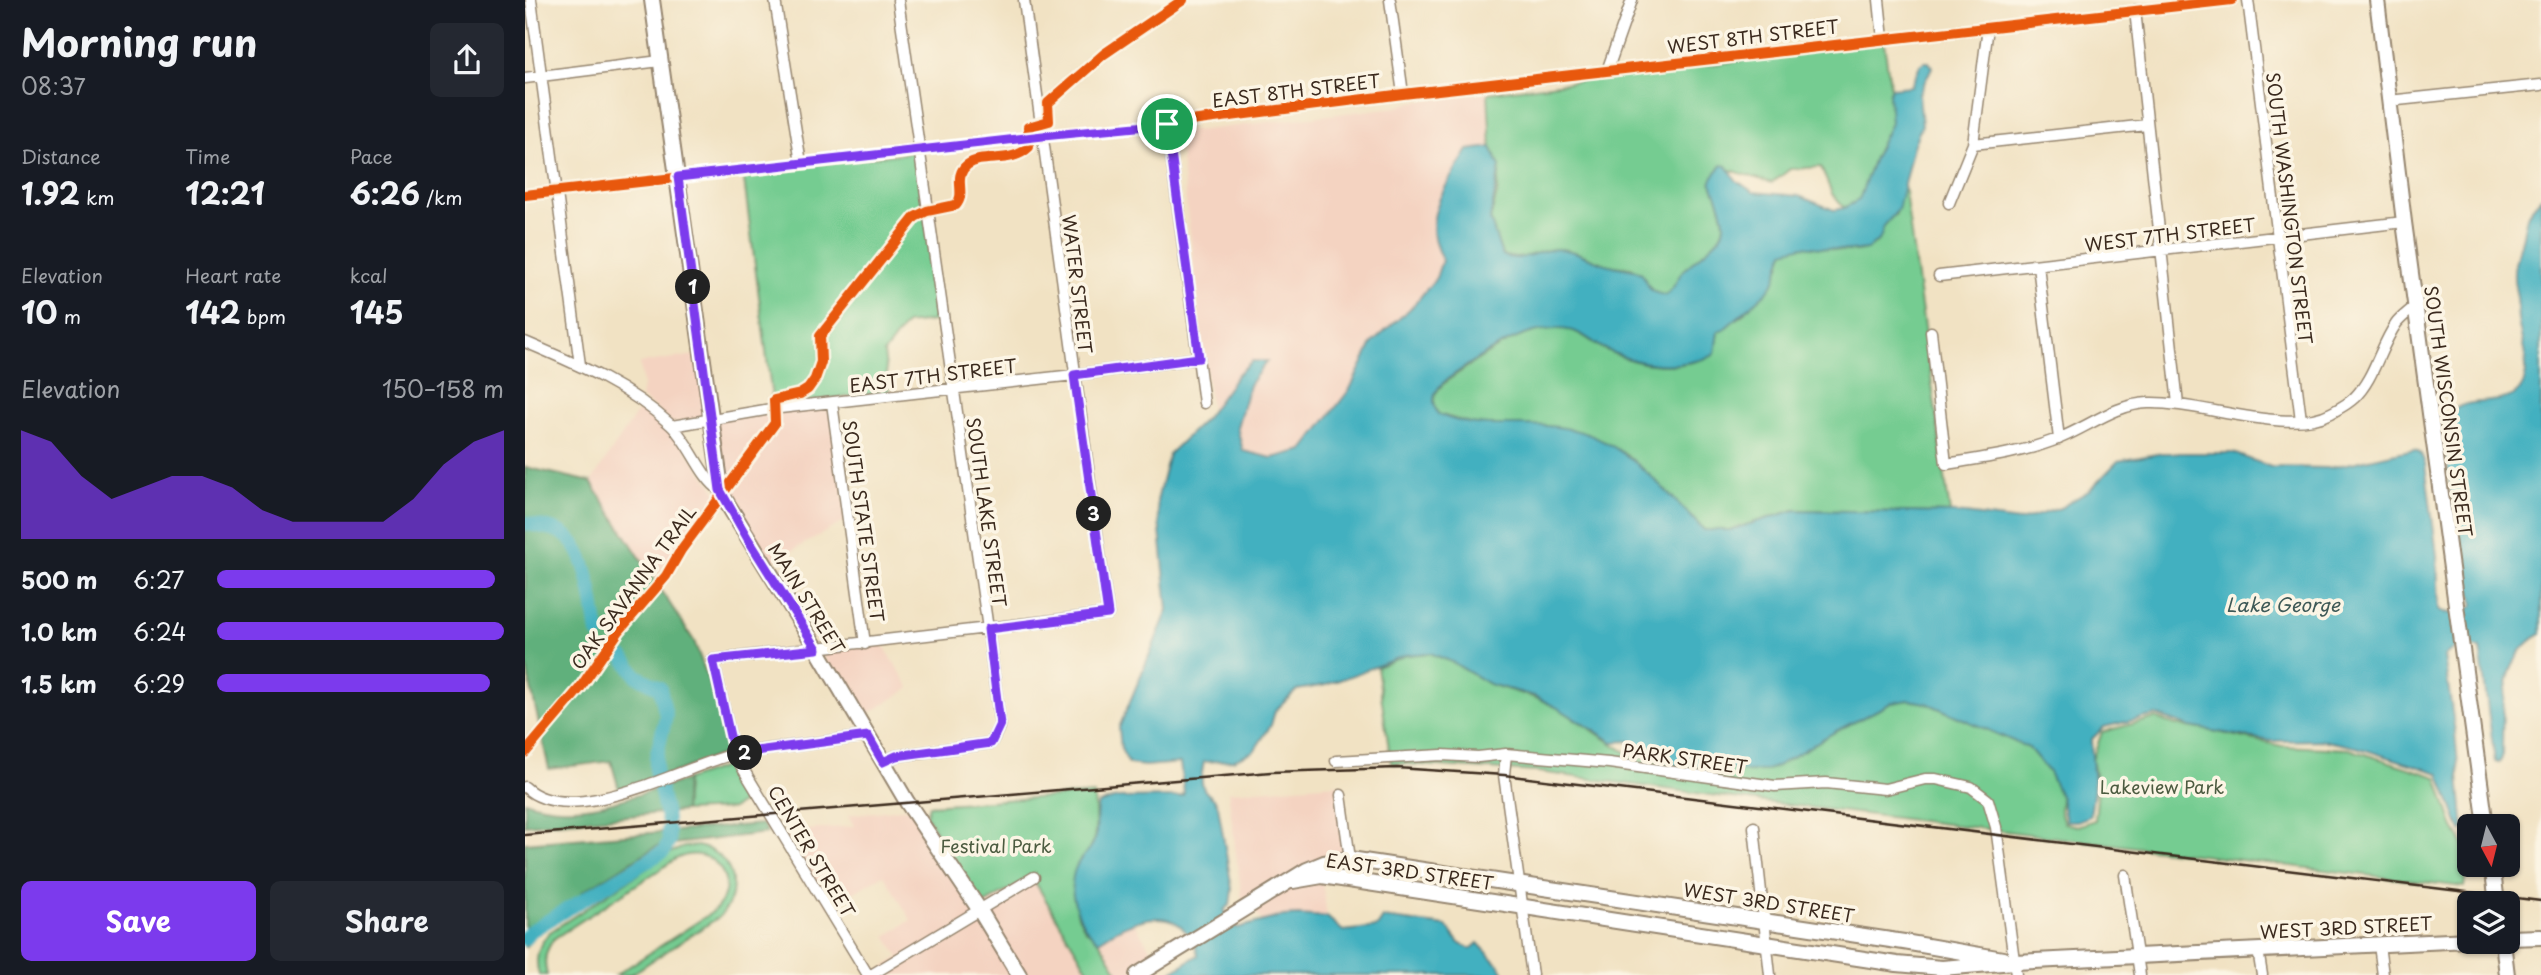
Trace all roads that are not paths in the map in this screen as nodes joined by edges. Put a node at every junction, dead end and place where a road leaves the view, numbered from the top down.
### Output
1 (531, 0) edge
2 (652, 0) edge
3 (775, 0) edge
4 (898, 0) edge
5 (1024, 0) edge
6 (1390, 0) edge
7 (1632, 0) edge
8 (1879, 0) edge
9 (2232, 0) edge
10 (2248, 0) edge
11 (2377, 0) edge
12 (2135, 10) junction
13 (1988, 27) junction
14 (1883, 39) junction
15 (660, 61) junction
16 (1607, 71) junction
17 (540, 77) junction
18 (525, 79) edge
19 (2541, 85) edge
20 (1403, 94) junction
21 (2388, 102) junction
22 (1167, 124) junction
23 (2147, 125) junction
24 (1043, 136) junction
25 (1973, 144) junction
26 (919, 150) junction
27 (801, 163) junction
28 (678, 177) junction
29 (557, 191) junction
30 (525, 195) edge
31 (1949, 203) dead end
32 (2404, 222) junction
33 (2277, 237) junction
34 (2161, 251) junction
35 (2038, 265) junction
36 (1939, 276) dead end
37 (2415, 306) junction
38 (1931, 332) dead end
39 (525, 342) edge
40 (1199, 358) junction
41 (580, 365) junction
42 (1074, 375) junction
43 (953, 388) junction
44 (832, 403) junction
45 (1203, 403) dead end
46 (2178, 404) junction
47 (712, 418) junction
48 (2301, 420) junction
49 (672, 426) junction
50 (2059, 439) junction
51 (720, 490) junction
52 (988, 629) junction
53 (865, 644) junction
54 (817, 649) junction
55 (868, 736) junction
56 (734, 754) junction
57 (1506, 754) junction
58 (1336, 761) dead end
59 (883, 762) junction
60 (525, 787) edge
61 (1341, 795) dead end
62 (2484, 814) edge
63 (1754, 827) dead end
64 (1350, 859) junction
65 (2125, 875) dead end
66 (1034, 877) dead end
67 (1293, 881) junction
68 (1518, 883) junction
69 (1521, 906) junction
70 (979, 909) junction
71 (1763, 921) junction
72 (2541, 937) edge
73 (2520, 938) edge
74 (2457, 941) edge
75 (1765, 942) junction
76 (2379, 945) junction
77 (2258, 950) junction
78 (2504, 954) edge
79 (2137, 956) junction
80 (2015, 968) edge
81 (870, 975) edge
82 (1019, 975) edge
83 (1137, 975) edge
84 (1532, 975) edge
85 (1770, 975) edge
86 (2140, 975) edge
87 (2262, 975) edge
88 (2383, 975) edge
89 (2507, 975) edge

1 - 17 street
2 - 15 street
3 - 27 street
4 - 26 street, SOUTH LAKE STREET
5 - 24 street, WATER STREET
6 - 20 street
7 - 16 street
8 - 14 street
9 - 12 street, WEST 8TH STREET
10 - 33 street, SOUTH WASHINGTON STREET
11 - 21 street, SOUTH WISCONSIN STREET
12 - 13 street, WEST 8TH STREET
12 - 23 street
13 - 14 street, WEST 8TH STREET
13 - 25 street
14 - 16 street, WEST 8TH STREET
15 - 17 street
15 - 28 street
16 - 20 street, WEST 8TH STREET
17 - 18 street
17 - 29 street
19 - 21 street
20 - 22 street, EAST 8TH STREET
21 - 32 street, SOUTH WISCONSIN STREET
22 - 24 street, EAST 8TH STREET
22 - 40 street
23 - 25 street
23 - 34 street
24 - 26 street, EAST 8TH STREET
24 - 42 street, WATER STREET
25 - 31 street
26 - 27 street, EAST 8TH STREET
26 - 43 street, SOUTH LAKE STREET
27 - 28 street, EAST 8TH STREET
28 - 29 street, EAST 8TH STREET
28 - 47 street
29 - 30 street, EAST 8TH STREET
29 - 41 street
32 - 33 street, WEST 7TH STREET
32 - 37 street, SOUTH WISCONSIN STREET
33 - 34 street, WEST 7TH STREET
33 - 48 street, SOUTH WASHINGTON STREET
34 - 35 street, WEST 7TH STREET
34 - 46 street
35 - 36 street, WEST 7TH STREET
35 - 50 street
37 - 48 street
37 - 62 street, SOUTH WISCONSIN STREET
38 - 50 street
39 - 41 street, MAIN STREET
40 - 42 street, EAST 7TH STREET
40 - 45 street
41 - 49 street, MAIN STREET
42 - 43 street, EAST 7TH STREET
42 - 52 street, WATER STREET
43 - 44 street, EAST 7TH STREET
43 - 52 street, SOUTH LAKE STREET
44 - 47 street, EAST 7TH STREET
44 - 53 street, SOUTH STATE STREET
46 - 48 street
46 - 50 street
47 - 49 street, EAST 7TH STREET
47 - 51 street
49 - 51 street, MAIN STREET
51 - 54 street, MAIN STREET
52 - 53 street
52 - 59 street, SOUTH LAKE STREET
53 - 54 street
54 - 55 street, MAIN STREET
54 - 56 street, CENTER STREET
55 - 56 street
55 - 59 street, MAIN STREET
56 - 60 street
56 - 81 street, CENTER STREET
57 - 58 street, PARK STREET
57 - 68 street
57 - 80 street, PARK STREET
59 - 70 street, MAIN STREET
61 - 64 street
63 - 71 street
64 - 67 street, EAST 3RD STREET
64 - 68 street, EAST 3RD STREET
65 - 79 street
66 - 70 street
67 - 69 street, EAST 3RD STREET
67 - 83 street, EAST 3RD STREET
68 - 69 street
68 - 71 street, WEST 3RD STREET
69 - 75 street, WEST 3RD STREET
69 - 84 street
70 - 81 street
70 - 82 street, MAIN STREET
71 - 75 street
71 - 80 street, WEST 3RD STREET
72 - 73 street
74 - 76 street, WEST 3RD STREET
75 - 80 street, WEST 3RD STREET
75 - 85 street
76 - 77 street, WEST 3RD STREET
76 - 88 street
77 - 79 street, WEST 3RD STREET
77 - 87 street
78 - 89 street
79 - 80 street, WEST 3RD STREET
79 - 86 street

